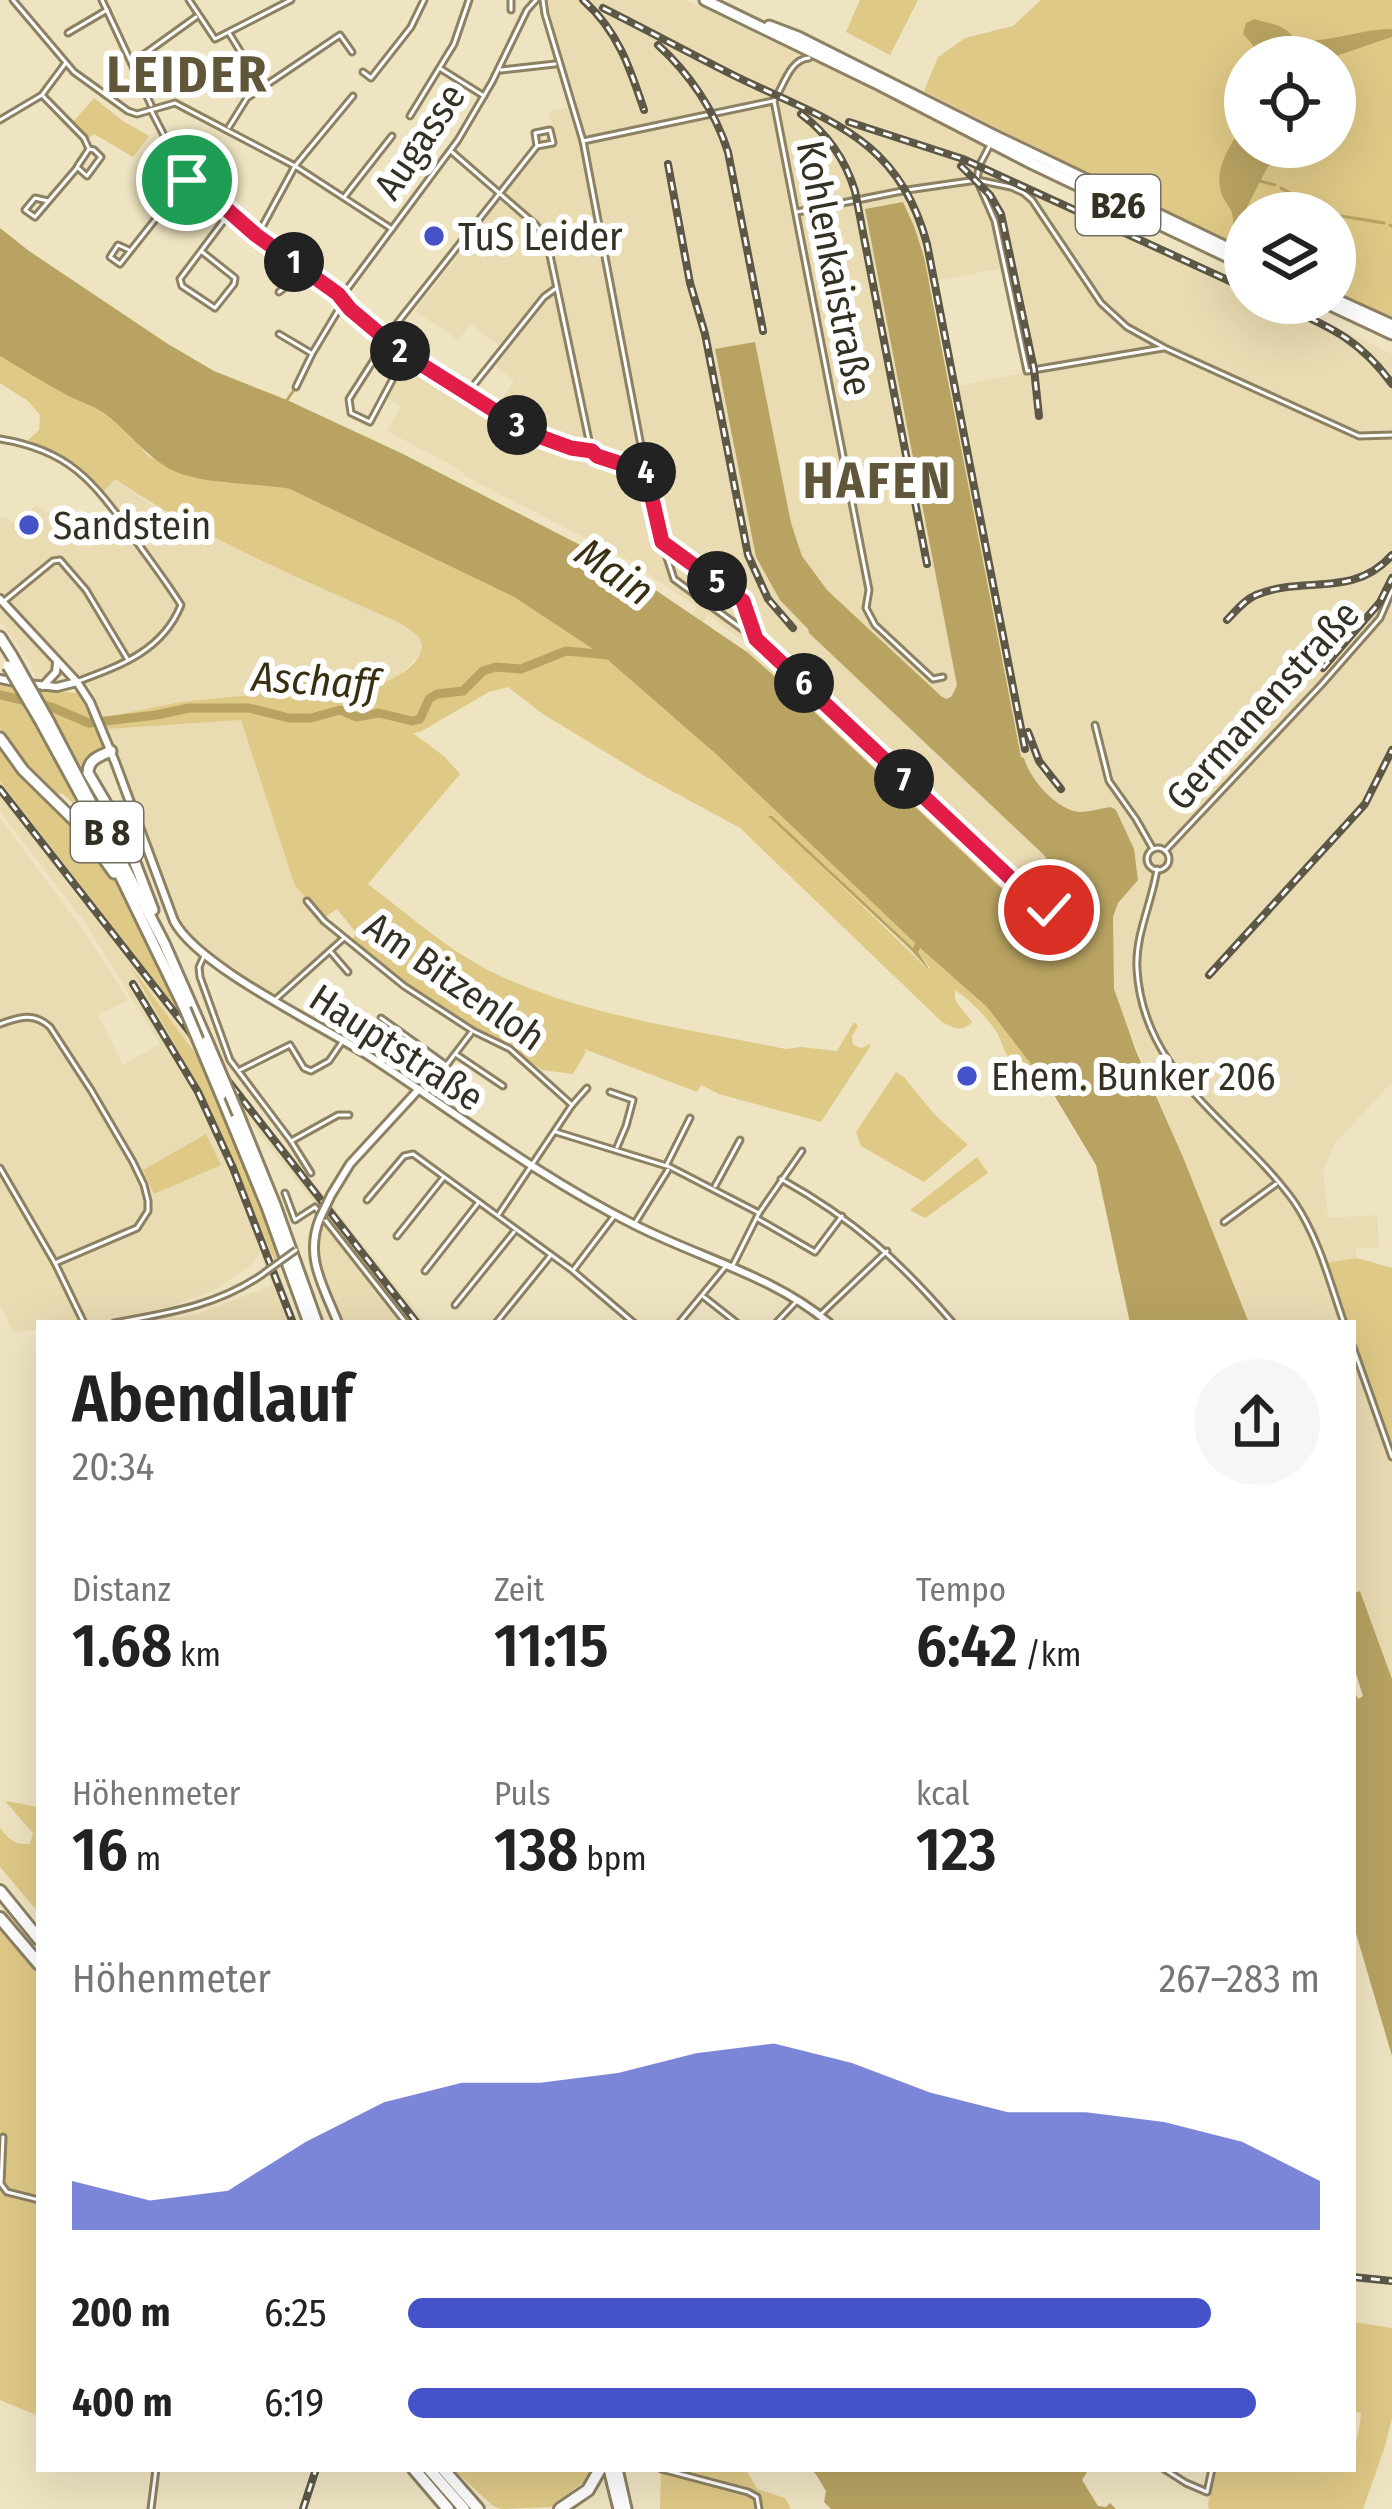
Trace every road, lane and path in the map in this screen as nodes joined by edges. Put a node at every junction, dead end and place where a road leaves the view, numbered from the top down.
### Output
1 (13, 0) edge
2 (112, 0) edge
3 (189, 0) edge
4 (291, 0) edge
5 (424, 0) edge
6 (469, 0) edge
7 (511, 0) edge
8 (536, 0) edge
9 (543, 0) edge
10 (708, 2) edge
11 (104, 5) edge
12 (530, 8) junction
13 (511, 10) dead end
14 (545, 14) junction
15 (198, 16) junction
16 (68, 32) dead end
17 (229, 33) junction
18 (352, 52) dead end
19 (809, 58) dead end
20 (66, 63) junction
21 (132, 63) junction
22 (555, 64) dead end
23 (440, 68) junction
24 (499, 69) junction
25 (363, 72) dead end
26 (262, 86) junction
27 (42, 94) junction
28 (352, 96) dead end
29 (484, 96) junction
30 (774, 100) junction
31 (152, 108) junction
32 (410, 116) dead end
33 (0, 120) edge
34 (228, 129) junction
35 (392, 136) dead end
36 (993, 139) junction
37 (583, 141) junction
38 (537, 146) dead end
39 (89, 149) junction
40 (451, 151) junction
41 (295, 166) junction
42 (77, 167) junction
43 (190, 177) junction
44 (976, 180) junction
45 (499, 194) junction
46 (344, 197) junction
47 (48, 201) dead end
48 (797, 212) junction
49 (229, 213) junction
50 (392, 229) junction
51 (259, 231) junction
52 (1224, 246) edge
53 (129, 250) dead end
54 (201, 251) junction
55 (1224, 254) edge
56 (301, 267) junction
57 (558, 287) junction
58 (279, 292) dead end
59 (343, 300) junction
60 (1356, 310) edge
61 (1356, 315) edge
62 (1392, 330) edge
63 (279, 334) dead end
64 (387, 339) junction
65 (1165, 348) junction
66 (312, 354) junction
67 (406, 355) junction
68 (296, 387) dead end
69 (468, 393) junction
70 (1392, 436) edge
71 (0, 439) edge
72 (592, 451) junction
73 (646, 472) junction
74 (662, 542) junction
75 (1392, 590) edge
76 (1, 601) edge
77 (0, 637) edge
78 (756, 639) junction
79 (7, 658) edge
80 (56, 659) junction
81 (129, 661) junction
82 (943, 676) dead end
83 (0, 679) edge
84 (77, 682) junction
85 (43, 686) junction
86 (66, 686) junction
87 (86, 695) junction
88 (45, 722) junction
89 (1095, 725) dead end
90 (0, 738) edge
91 (112, 752) junction
92 (1153, 849) junction
93 (1165, 851) junction
94 (1157, 869) junction
95 (307, 901) dead end
96 (1049, 910) dead end
97 (140, 913) junction
98 (344, 938) junction
99 (164, 944) junction
100 (329, 950) junction
101 (205, 954) junction
102 (348, 972) dead end
103 (275, 1000) junction
104 (381, 1018) dead end
105 (0, 1023) edge
106 (472, 1031) junction
107 (343, 1040) junction
108 (456, 1054) junction
109 (446, 1065) junction
110 (238, 1071) junction
111 (503, 1087) dead end
112 (586, 1088) dead end
113 (422, 1091) junction
114 (610, 1092) dead end
115 (572, 1105) junction
116 (349, 1115) dead end
117 (690, 1118) dead end
118 (556, 1132) junction
119 (740, 1140) dead end
120 (291, 1141) junction
121 (616, 1149) junction
122 (802, 1150) dead end
123 (533, 1166) junction
124 (668, 1167) junction
125 (0, 1168) edge
126 (311, 1173) dead end
127 (443, 1177) junction
128 (782, 1179) junction
129 (1277, 1183) junction
130 (10, 1184) junction
131 (714, 1188) junction
132 (0, 1189) edge
133 (285, 1193) dead end
134 (367, 1200) dead end
135 (479, 1202) junction
136 (615, 1215) junction
137 (758, 1215) junction
138 (843, 1215) junction
139 (498, 1216) junction
140 (1224, 1222) dead end
141 (634, 1225) junction
142 (516, 1229) junction
143 (397, 1236) dead end
144 (303, 1246) junction
145 (887, 1251) junction
146 (551, 1255) junction
147 (55, 1263) junction
148 (729, 1266) junction
149 (572, 1270) junction
150 (425, 1271) dead end
151 (703, 1296) junction
152 (798, 1300) junction
153 (455, 1305) dead end
154 (820, 1315) junction
155 (83, 1320) edge
156 (129, 1320) edge
157 (312, 1320) edge
158 (312, 1320) edge
159 (337, 1320) edge
160 (404, 1320) edge
161 (498, 1320) edge
162 (630, 1320) edge
163 (682, 1320) edge
164 (732, 1320) edge
165 (779, 1320) edge
166 (826, 1320) edge
167 (949, 1320) edge
168 (1344, 1320) edge
169 (1356, 1355) edge
170 (1392, 1457) edge
171 (0, 1891) edge
172 (0, 1918) edge
173 (36, 1935) edge
174 (36, 1960) edge
175 (3, 2137) dead end
176 (36, 2199) edge
177 (156, 2472) edge
178 (414, 2472) edge
179 (415, 2472) edge
180 (432, 2472) edge
181 (445, 2472) edge
182 (598, 2472) edge
183 (614, 2472) edge
184 (672, 2472) edge
185 (1169, 2472) edge
186 (1211, 2472) edge
187 (152, 2509) edge
188 (439, 2509) edge
189 (448, 2509) edge
190 (464, 2509) edge
191 (483, 2509) edge
192 (560, 2509) edge
193 (623, 2509) edge
194 (759, 2509) edge

1 - 20 street
2 - 11 street
3 - 15 street
4 - 17 street
5 - 25 street
6 - 23 street
7 - 13 street
8 - 12 street, Augasse
9 - 14 street
10 - 36 main road
11 - 16 street
11 - 21 street
12 - 14 street
12 - 24 street, Augasse
14 - 37 street
15 - 17 street
15 - 21 street
17 - 26 street
18 - 26 street
19 - 30 street, Kohlenkaistraße
20 - 27 street
20 - 31 street
21 - 31 street
22 - 24 street
23 - 29 street
23 - 32 street
24 - 29 street, Augasse
26 - 34 street
27 - 33 street
27 - 39 street
28 - 41 street
29 - 40 street, Augasse
30 - 37 street
30 - 48 street, Kohlenkaistraße
31 - 34 street
31 - 43 street
34 - 41 street
35 - 46 street
36 - 44 street
36 - 52 main road
36 - 55 main road, B26
37 - 73 street
38 - 45 street
39 - 42 street
39 - 42 street
40 - 45 street
40 - 50 street, Augasse
41 - 46 street
41 - 51 street
42 - 47 street
43 - 49 street
43 - 53 street
44 - 48 street
44 - 65 street
44 - 65 street
45 - 57 street
45 - 64 street
46 - 50 street
48 - 82 street, Kohlenkaistraße
49 - 51 street
49 - 54 street
50 - 59 street, Augasse
51 - 56 street
54 - 54 street
56 - 58 street
56 - 59 street
57 - 69 street
57 - 72 street
59 - 64 street
59 - 66 street, Augasse
60 - 62 main road
61 - 62 main road
63 - 66 street
64 - 67 street
64 - 67 street
65 - 70 street
66 - 68 street, Augasse
67 - 69 street
69 - 72 street
71 - 81 street
72 - 73 street
73 - 74 street
74 - 78 street
74 - 78 street
75 - 93 street, Germanenstraße
76 - 80 street, Hauptstraße
76 - 81 street
77 - 79 main road, B 8
78 - 96 street
79 - 88 main road, B 8, bridge
80 - 84 street, Hauptstraße
80 - 85 street
81 - 84 street
83 - 85 street
84 - 86 street
84 - 87 street, Hauptstraße
85 - 86 street
86 - 87 street
87 - 91 street, Hauptstraße
88 - 97 main road, B 8
88 - 99 main road, B 8
89 - 92 street
90 - 97 main road
91 - 99 main road
91 - 101 street, Hauptstraße
92 - 93 street
92 - 94 street
93 - 94 street
94 - 129 street
95 - 98 street, Am Bitzenloh
97 - 157 main road, B 8, bridge
98 - 100 street
98 - 106 street, Am Bitzenloh
99 - 158 main road, B 8, bridge
100 - 102 street
100 - 103 street
101 - 103 street, Hauptstraße
101 - 110 street
103 - 107 street, Hauptstraße
104 - 109 street
105 - 147 street
106 - 108 street
106 - 115 street, Am Bitzenloh
107 - 110 street
107 - 113 street, Hauptstraße
108 - 109 street
108 - 111 street
109 - 113 street
110 - 120 street
112 - 115 street
113 - 123 street, Hauptstraße
113 - 144 street, bridge
114 - 121 street
115 - 118 street
116 - 120 street
117 - 124 street
118 - 121 street
118 - 123 street
119 - 131 street
120 - 126 street
121 - 124 street
122 - 128 street
123 - 136 street, Hauptstraße
123 - 139 street
124 - 131 street
124 - 141 street
125 - 130 street
127 - 134 street
127 - 135 street
127 - 143 street
128 - 137 street
128 - 138 street
129 - 140 street
129 - 168 street
130 - 132 street
130 - 147 street
131 - 137 street
133 - 160 street
135 - 139 street
135 - 150 street
136 - 141 street, Hauptstraße
136 - 149 street
137 - 138 street
137 - 148 street
138 - 145 street
139 - 142 street
141 - 148 street, Hauptstraße
142 - 146 street
142 - 153 street
144 - 156 street, bridge
144 - 159 street
145 - 154 street
145 - 167 street
146 - 149 street
146 - 161 street
147 - 155 street
148 - 151 street
148 - 152 street, Hauptstraße
149 - 162 street
151 - 163 street
151 - 164 street
152 - 154 street, Hauptstraße
152 - 165 street
154 - 166 street, Hauptstraße
169 - 170 street
171 - 173 highway
172 - 174 highway
175 - 176 street
177 - 187 street
178 - 188 highway
179 - 189 highway
180 - 190 highway
181 - 191 highway
182 - 192 highway
183 - 193 main road
184 - 194 street
185 - 186 street

